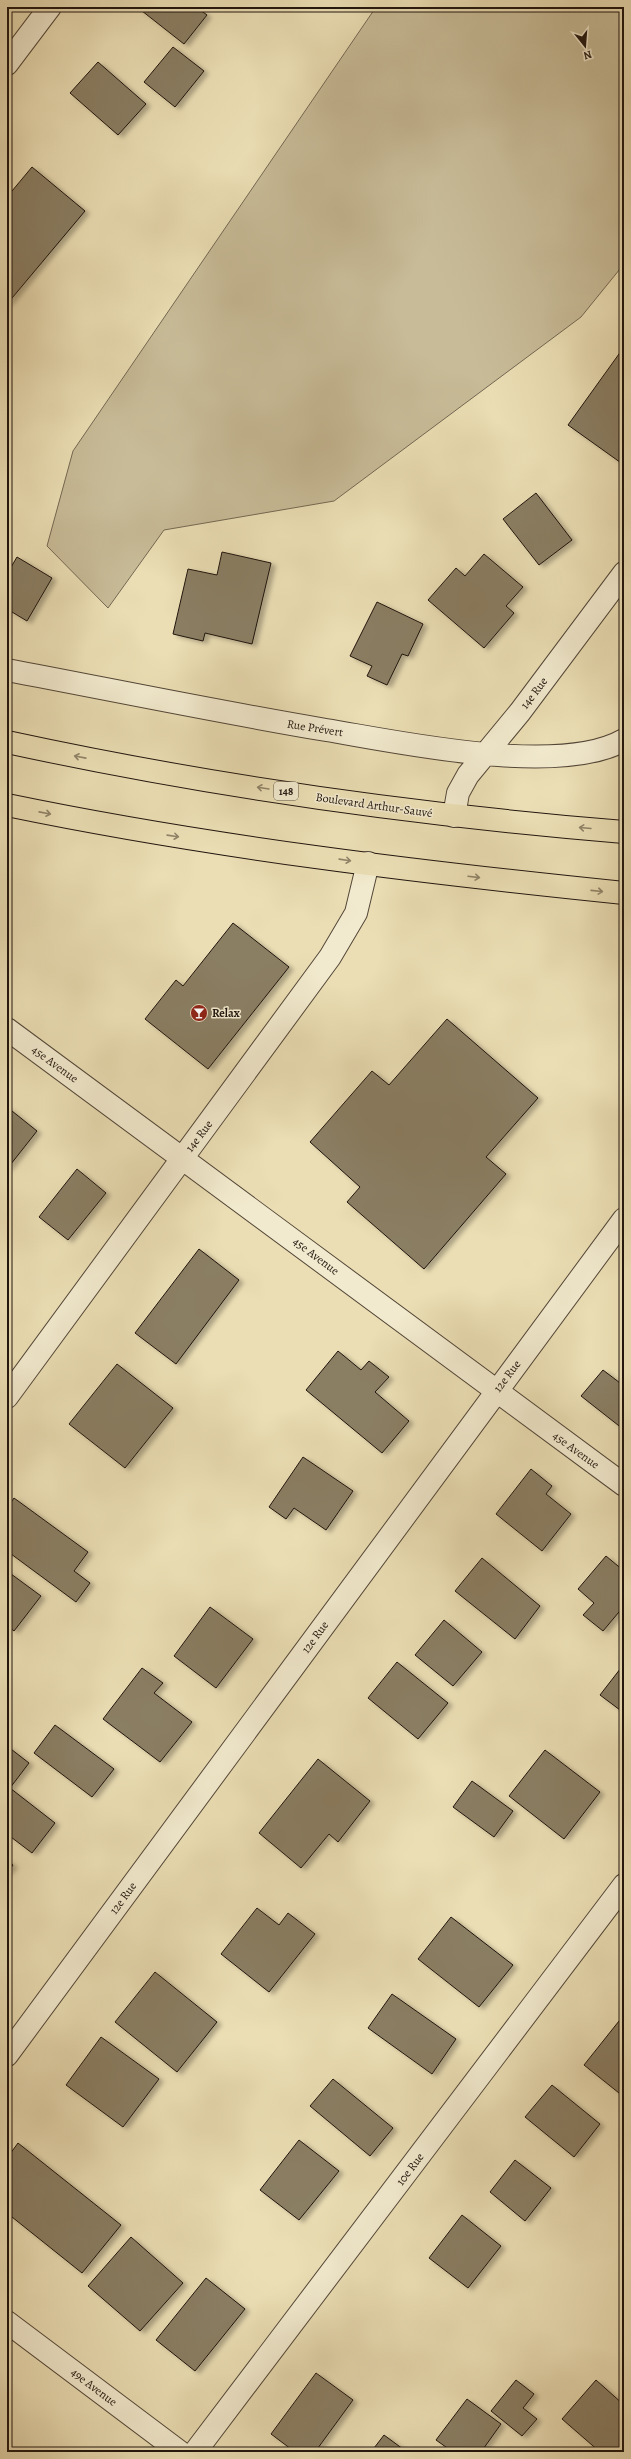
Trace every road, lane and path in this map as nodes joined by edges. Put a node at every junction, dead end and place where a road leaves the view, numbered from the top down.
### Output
1 (50, 7) edge
2 (7, 64) edge
3 (624, 573) edge
4 (7, 670) edge
5 (624, 740) edge
6 (7, 742) edge
7 (486, 754) junction
8 (7, 805) edge
9 (454, 816) junction
10 (624, 832) edge
11 (368, 863) junction
12 (624, 893) edge
13 (7, 1029) edge
14 (182, 1157) junction
15 (624, 1219) edge
16 (496, 1391) junction
17 (7, 1397) edge
18 (624, 1485) edge
19 (624, 1885) edge
20 (7, 2055) edge
21 (7, 2322) edge
22 (180, 2452) edge
23 (195, 2452) edge

1 - 2 street
3 - 7 street, 14e Rue
4 - 7 street, Rue Prévert
5 - 7 street, Rue Prévert
9 -> 6 main road, Boulevard Arthur-Sauvé / 148
7 - 9 street, 14e Rue
8 -> 11 main road
10 -> 9 main road, Boulevard Arthur-Sauvé / 148
11 -> 12 main road
11 - 14 street, 14e Rue
13 - 14 street, 45e Avenue
14 - 16 street, 45e Avenue
14 - 17 street, 14e Rue
15 - 16 street, 12e Rue
16 - 18 street, 45e Avenue
16 - 20 street, 12e Rue
19 - 23 street, 10e Rue
21 - 22 street, 49e Avenue

